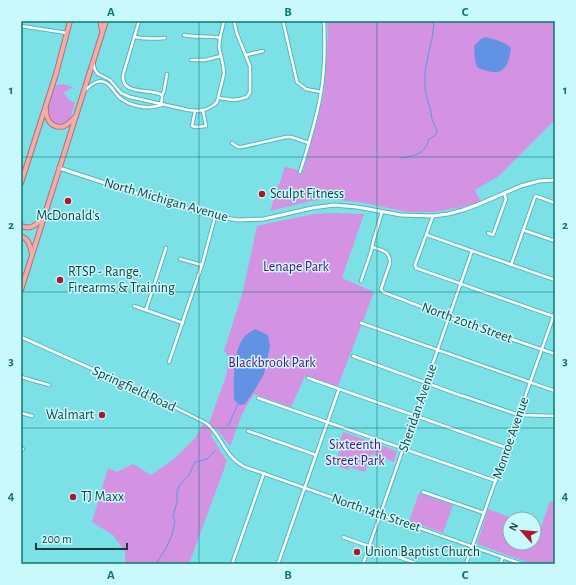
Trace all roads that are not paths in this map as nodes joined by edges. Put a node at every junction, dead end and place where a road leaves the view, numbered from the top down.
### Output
1 (71, 21) edge
2 (100, 21) edge
3 (106, 21) edge
4 (139, 21) edge
5 (224, 21) edge
6 (234, 21) edge
7 (283, 21) edge
8 (324, 21) edge
9 (21, 26) edge
10 (102, 32) junction
11 (67, 33) junction
12 (184, 36) dead end
13 (135, 37) junction
14 (165, 38) dead end
15 (220, 38) junction
16 (263, 51) dead end
17 (246, 55) junction
18 (221, 56) junction
19 (191, 60) dead end
20 (93, 63) junction
21 (166, 74) dead end
22 (84, 92) junction
23 (321, 92) junction
24 (162, 95) junction
25 (219, 98) junction
26 (161, 105) junction
27 (45, 107) junction
28 (195, 111) junction
29 (203, 111) junction
30 (76, 116) junction
31 (309, 143) junction
32 (232, 144) dead end
33 (59, 168) junction
34 (300, 172) dead end
35 (555, 180) edge
36 (21, 183) edge
37 (504, 193) junction
38 (555, 203) edge
39 (382, 212) junction
40 (215, 216) junction
41 (433, 216) junction
42 (44, 217) junction
43 (21, 226) edge
44 (523, 230) junction
45 (488, 233) dead end
46 (426, 235) junction
47 (21, 236) edge
48 (555, 241) edge
49 (372, 247) junction
50 (166, 248) dead end
51 (472, 251) junction
52 (32, 255) junction
53 (180, 259) dead end
54 (202, 265) junction
55 (511, 265) junction
56 (555, 280) edge
57 (361, 281) dead end
58 (461, 284) junction
59 (21, 290) edge
60 (134, 306) dead end
61 (146, 310) junction
62 (555, 312) edge
63 (449, 317) junction
64 (554, 317) edge
65 (183, 323) junction
66 (361, 323) dead end
67 (21, 337) edge
68 (438, 350) junction
69 (542, 350) junction
70 (555, 354) edge
71 (353, 356) dead end
72 (170, 362) dead end
73 (21, 377) edge
74 (308, 378) dead end
75 (426, 383) junction
76 (530, 383) junction
77 (49, 385) dead end
78 (339, 389) junction
79 (555, 392) edge
80 (258, 398) dead end
81 (21, 413) edge
82 (519, 415) junction
83 (32, 416) dead end
84 (415, 416) junction
85 (555, 416) edge
86 (327, 422) junction
87 (248, 431) dead end
88 (507, 448) junction
89 (403, 449) junction
90 (316, 455) junction
91 (233, 459) joint
92 (264, 474) junction
93 (496, 481) junction
94 (304, 488) junction
95 (423, 492) dead end
96 (484, 513) junction
97 (380, 514) junction
98 (343, 537) dead end
99 (369, 546) junction
100 (472, 547) junction
101 (503, 557) junction
102 (232, 564) edge
103 (278, 564) edge
104 (363, 564) edge
105 (418, 564) edge
106 (466, 564) edge
107 (500, 564) edge
108 (522, 564) edge

1 - 11 highway
2 - 10 highway
3 - 10 highway
4 - 13 street
5 - 15 street
6 - 17 street
7 - 23 street
8 - 23 street
9 - 11 street
10 - 20 highway
11 - 27 highway
12 - 15 street
13 - 14 street
13 - 24 street
15 - 18 street
16 - 17 street
17 - 25 street
18 - 19 street
18 - 25 street
20 - 22 highway
20 - 26 street
21 - 24 street
22 - 26 street
22 - 30 highway
23 - 31 street
24 - 26 street
25 - 29 street
26 - 28 street
27 - 30 highway
27 - 36 highway
28 - 29 street
28 - 29 street
30 - 33 highway
31 - 32 street
31 - 34 street
33 - 40 street, North Michigan Avenue
33 - 42 highway
35 - 37 street, North Michigan Avenue
37 - 41 street, North Michigan Avenue
37 - 45 street
38 - 44 street
39 - 40 street, North Michigan Avenue
39 - 41 street, North Michigan Avenue
39 - 49 street
40 - 54 street
41 - 46 street
42 - 43 highway
42 - 52 highway
44 - 48 street
44 - 55 street
46 - 51 street
46 - 58 street
47 - 52 highway
49 - 57 street
49 - 63 street, North 20th Street
50 - 61 street
51 - 55 street
51 - 58 street, Sheridan Avenue
52 - 59 highway
53 - 54 street
54 - 65 street
55 - 56 street
58 - 63 street, Sheridan Avenue
58 - 64 street
60 - 61 street
61 - 65 street
62 - 64 street, Monroe Avenue
63 - 68 street, Sheridan Avenue
63 - 69 street, North 20th Street
64 - 69 street, Monroe Avenue
65 - 72 street
66 - 68 street
67 - 91 street, Springfield Road
68 - 75 street, Sheridan Avenue
68 - 76 street
69 - 70 street, North 20th Street
69 - 76 street, Monroe Avenue
71 - 75 street
73 - 77 street
74 - 78 street
75 - 82 street
75 - 84 street, Sheridan Avenue
76 - 79 street
76 - 82 street, Monroe Avenue
78 - 84 street
78 - 86 street
80 - 86 street
81 - 83 street
82 - 85 street
82 - 88 street, Monroe Avenue
84 - 88 street
84 - 89 street, Sheridan Avenue
86 - 89 street
86 - 90 street
87 - 90 street
88 - 93 street, Monroe Avenue
89 - 93 street
89 - 97 street, Sheridan Avenue
90 - 94 street
91 - 92 street, North 14th Street
92 - 94 street, North 14th Street
92 - 102 street
93 - 96 street, Monroe Avenue
94 - 97 street, North 14th Street
94 - 103 street
95 - 96 street
96 - 100 street, Monroe Avenue
97 - 99 street, Sheridan Avenue
97 - 100 street, North 14th Street
98 - 99 street
99 - 104 street, Sheridan Avenue
99 - 105 street
100 - 101 street, North 14th Street
100 - 106 street, Monroe Avenue
101 - 107 street
101 - 108 street, North 14th Street

